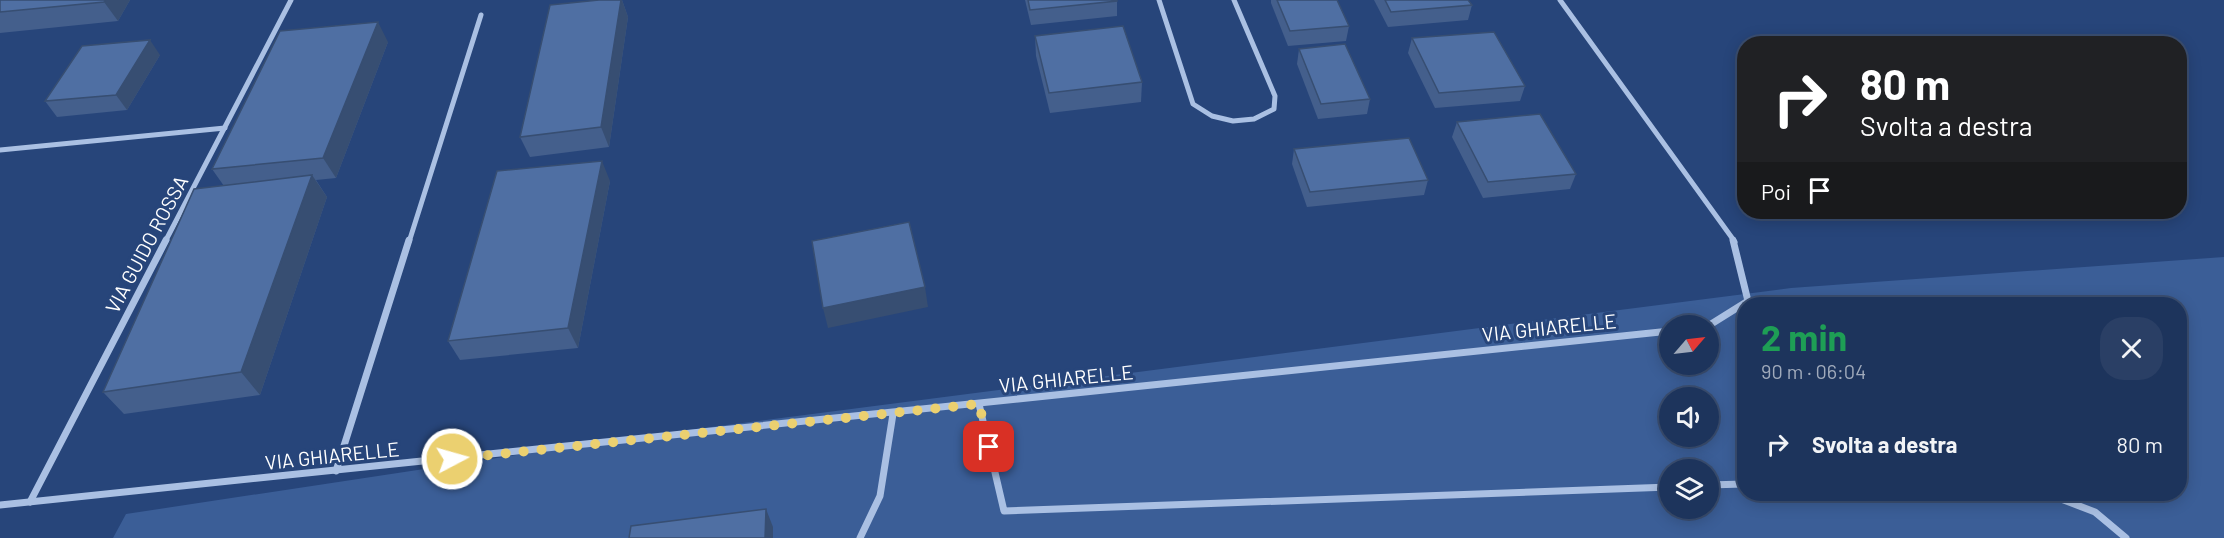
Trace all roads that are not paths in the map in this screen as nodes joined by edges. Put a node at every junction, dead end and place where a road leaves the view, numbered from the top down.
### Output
1 (291, 0) edge
2 (1159, 0) edge
3 (1234, 0) edge
4 (1560, 0) edge
5 (481, 15) dead end
6 (225, 128) junction
7 (0, 150) edge
8 (1747, 297) edge
9 (1737, 308) edge
10 (1719, 319) edge
11 (1659, 332) edge
12 (979, 404) junction
13 (893, 414) junction
14 (336, 471) junction
15 (1737, 484) edge
16 (1719, 485) edge
17 (1659, 487) edge
18 (2066, 501) edge
19 (30, 502) junction
20 (0, 506) edge
21 (860, 538) edge
22 (2126, 538) edge

1 - 6 street, VIA GUIDO ROSSA
2 - 3 street
4 - 8 street
5 - 14 street
6 - 7 street
6 - 19 street, VIA GUIDO ROSSA
9 - 10 street
11 - 12 street, VIA GHIARELLE
12 - 13 street, VIA GHIARELLE
12 - 17 street
13 - 14 street, VIA GHIARELLE
13 - 21 street
14 - 19 street, VIA GHIARELLE
15 - 16 street
18 - 22 street
19 - 20 street, VIA GHIARELLE

